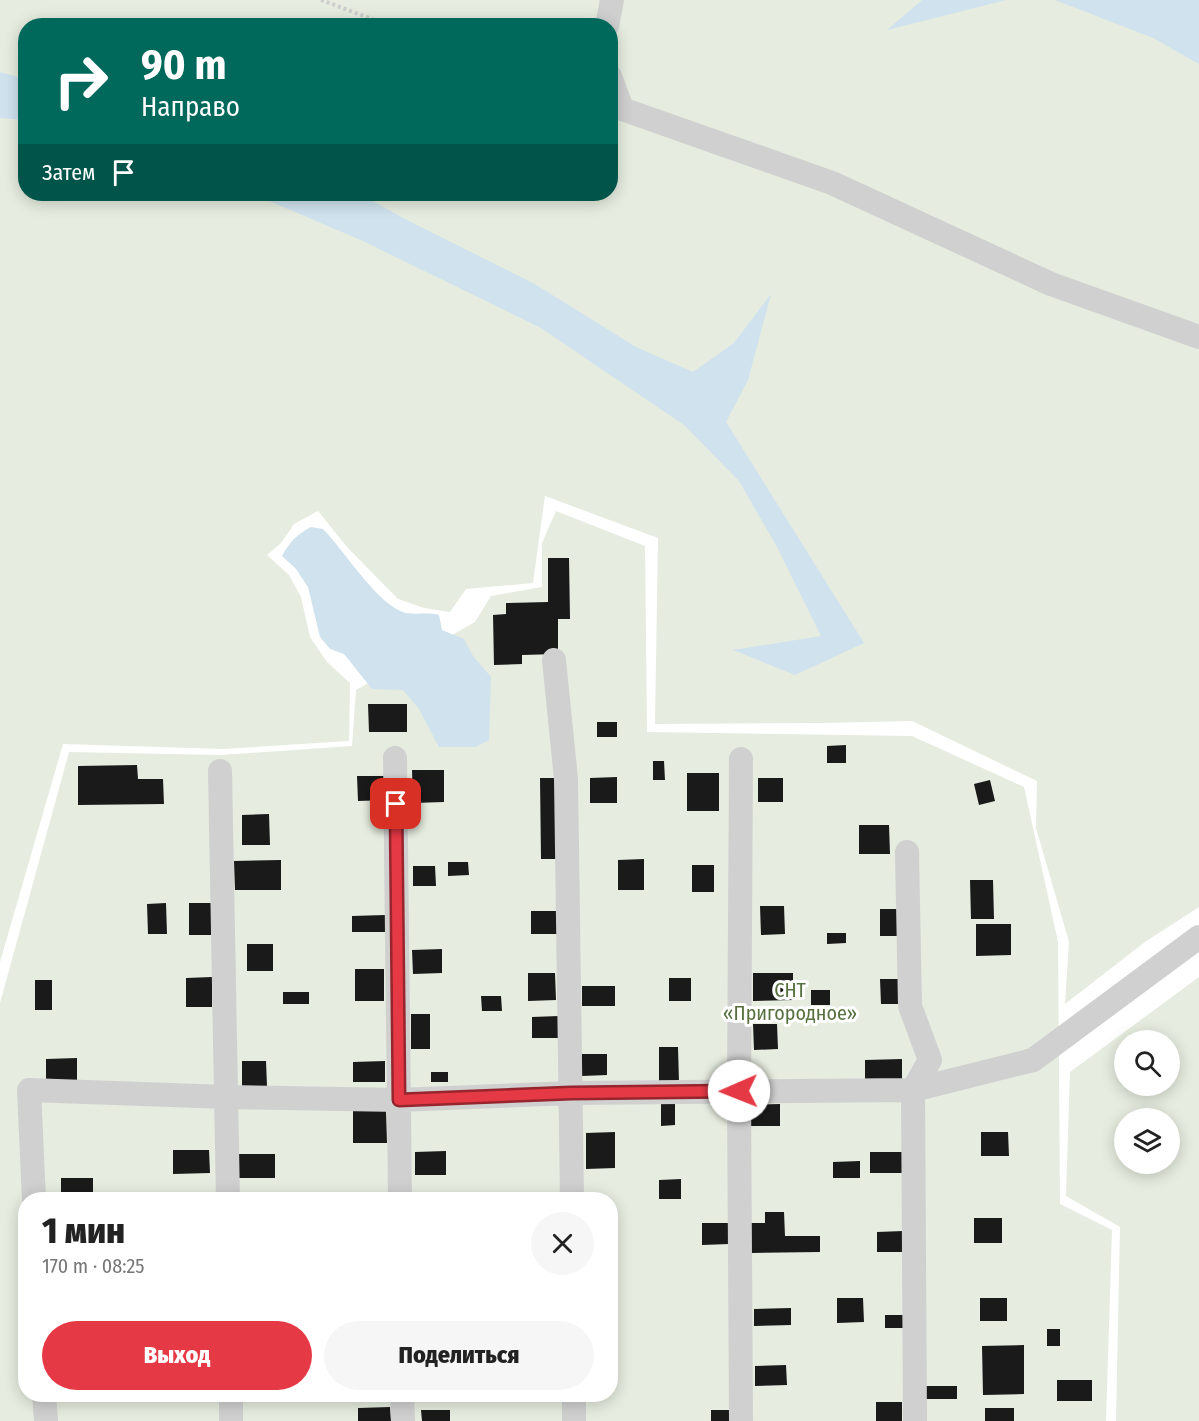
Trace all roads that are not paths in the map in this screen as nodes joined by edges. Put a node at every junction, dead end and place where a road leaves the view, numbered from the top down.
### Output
1 (612, 0) edge
2 (609, 18) edge
3 (618, 98) edge
4 (1199, 337) edge
5 (554, 660) dead end
6 (395, 758) dead end
7 (741, 759) dead end
8 (220, 771) dead end
9 (907, 852) dead end
10 (1199, 937) edge
11 (913, 1090) junction
12 (739, 1091) junction
13 (571, 1093) junction
14 (227, 1097) junction
15 (399, 1100) junction
16 (34, 1192) edge
17 (228, 1192) edge
18 (400, 1192) edge
19 (572, 1192) edge
20 (45, 1402) edge
21 (231, 1402) edge
22 (402, 1402) edge
23 (574, 1402) edge
24 (46, 1421) edge
25 (231, 1421) edge
26 (403, 1421) edge
27 (574, 1421) edge
28 (741, 1421) edge
29 (915, 1421) edge

1 - 2 street
3 - 4 street
5 - 13 street
6 - 15 street
7 - 12 street
8 - 14 street
9 - 11 street
10 - 11 street
11 - 12 street
11 - 29 street
12 - 13 street
12 - 28 street
13 - 15 street
13 - 19 street
14 - 15 street
14 - 16 street
14 - 17 street
15 - 18 street
20 - 24 street
21 - 25 street
22 - 26 street
23 - 27 street

